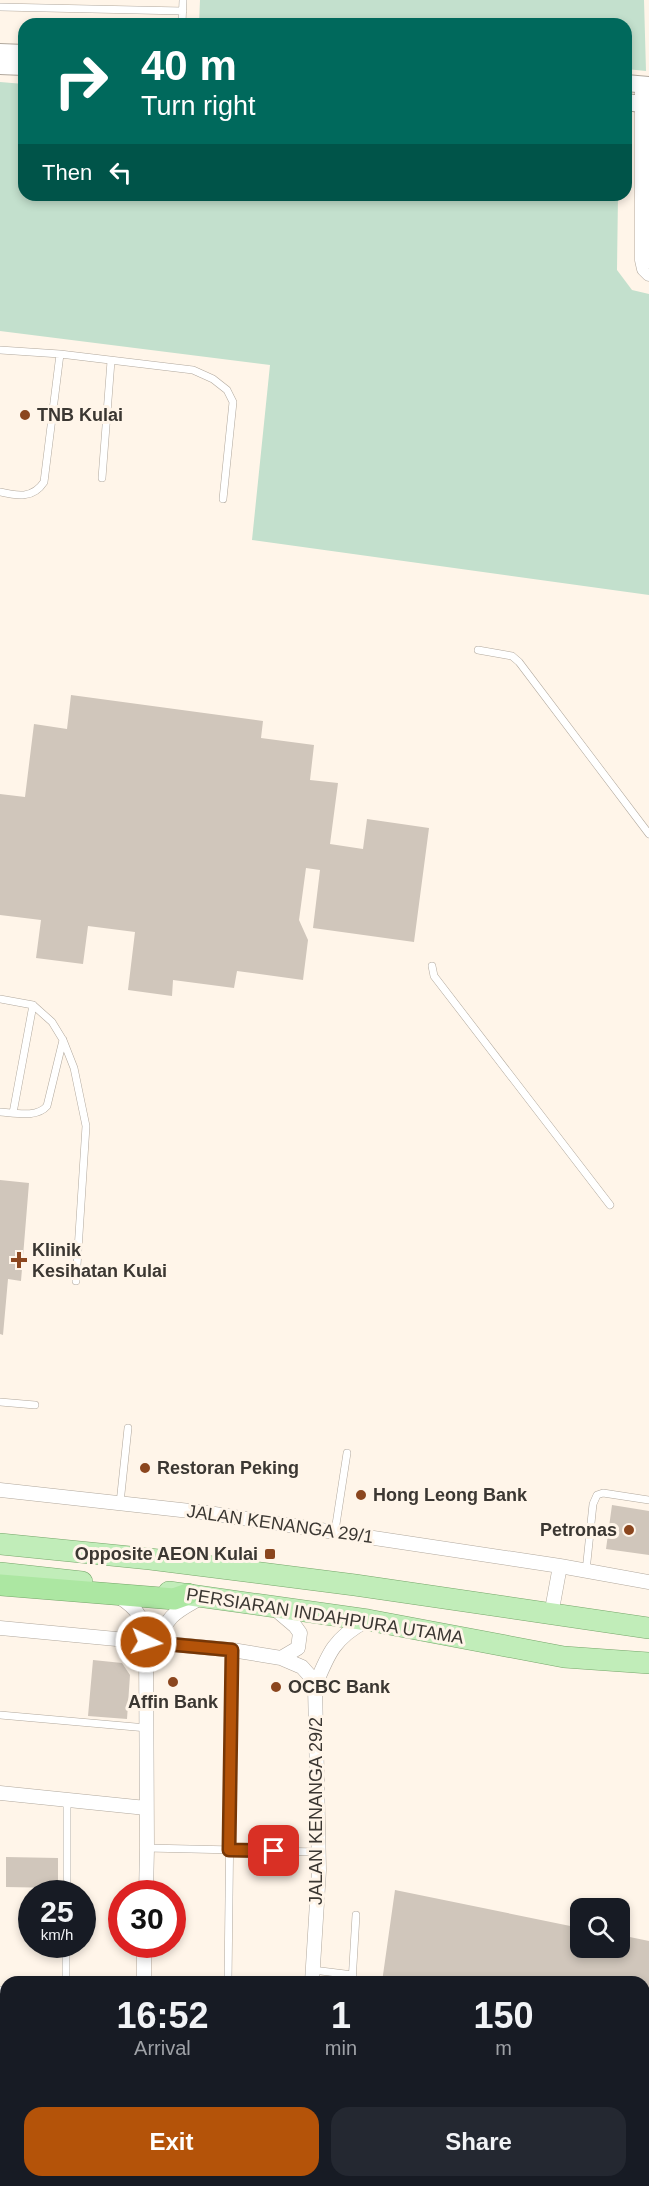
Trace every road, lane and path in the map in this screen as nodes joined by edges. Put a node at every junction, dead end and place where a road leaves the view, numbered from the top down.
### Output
1 (183, 0) edge
2 (0, 7) edge
3 (183, 11) junction
4 (182, 18) edge
5 (0, 52) edge
6 (18, 52) edge
7 (0, 66) edge
8 (18, 67) edge
9 (639, 84) edge
10 (638, 104) edge
11 (649, 274) edge
12 (0, 350) edge
13 (60, 354) junction
14 (111, 361) junction
15 (102, 478) dead end
16 (0, 492) edge
17 (223, 499) dead end
18 (478, 650) dead end
19 (649, 834) edge
20 (432, 966) dead end
21 (0, 999) edge
22 (33, 1005) junction
23 (63, 1040) junction
24 (0, 1112) edge
25 (13, 1113) junction
26 (610, 1204) dead end
27 (76, 1281) dead end
28 (0, 1402) edge
29 (35, 1405) dead end
30 (128, 1428) dead end
31 (347, 1453) dead end
32 (0, 1490) edge
33 (649, 1500) edge
34 (120, 1503) junction
35 (335, 1531) junction
36 (0, 1544) edge
37 (560, 1566) junction
38 (586, 1571) junction
39 (0, 1573) edge
40 (649, 1582) edge
41 (0, 1585) edge
42 (196, 1595) junction
43 (117, 1596) junction
44 (271, 1605) junction
45 (551, 1615) junction
46 (368, 1620) junction
47 (0, 1628) edge
48 (649, 1628) edge
49 (153, 1643) junction
50 (232, 1650) junction
51 (281, 1658) junction
52 (649, 1663) edge
53 (315, 1686) junction
54 (0, 1715) edge
55 (147, 1728) junction
56 (0, 1793) edge
57 (67, 1800) junction
58 (146, 1808) junction
59 (147, 1848) junction
60 (229, 1850) junction
61 (318, 1852) junction
62 (67, 1880) edge
63 (146, 1880) edge
64 (356, 1915) dead end
65 (66, 1958) edge
66 (144, 1958) edge
67 (66, 1976) edge
68 (144, 1976) edge
69 (228, 1976) edge
70 (313, 1976) edge
71 (352, 1976) edge

1 - 3 lane
2 - 3 lane
3 - 4 lane
5 - 6 street
7 - 8 street
9 - 10 street
10 - 11 street
12 - 13 lane
13 - 14 lane
13 - 16 lane
14 - 15 lane
14 - 17 lane
18 - 19 lane
20 - 26 lane
21 - 22 lane
22 - 23 lane
22 - 25 lane
23 - 25 lane
23 - 27 lane
24 - 25 lane
28 - 29 lane
30 - 34 lane
31 - 35 lane
32 - 34 street, JALAN KENANGA 29/1
33 - 38 lane
34 - 35 street, JALAN KENANGA 29/1
35 - 37 street, JALAN KENANGA 29/1
36 - 45 main road, PERSIARAN INDAHPURA UTAMA
37 - 38 street, JALAN KENANGA 29/1
37 - 45 street
38 - 40 street, JALAN KENANGA 29/1
39 - 42 main road, PERSIARAN INDAHPURA UTAMA
41 - 43 highway
42 - 43 highway
42 - 44 main road, PERSIARAN INDAHPURA UTAMA
42 - 49 street
43 - 49 street
44 - 46 main road, PERSIARAN INDAHPURA UTAMA
44 - 51 street
45 - 48 main road, PERSIARAN INDAHPURA UTAMA
46 - 52 main road, PERSIARAN INDAHPURA UTAMA
46 - 53 street
47 - 49 street
49 - 50 street
49 - 55 street
50 - 51 street
50 - 60 lane
51 - 53 street
53 - 61 street, JALAN KENANGA 29/2
54 - 55 lane
55 - 58 street
56 - 57 street
57 - 58 street
57 - 62 lane
58 - 59 street
59 - 60 lane
59 - 63 street
60 - 61 lane
60 - 69 lane
61 - 70 street, JALAN KENANGA 29/2
64 - 71 lane
65 - 67 lane
66 - 68 street

